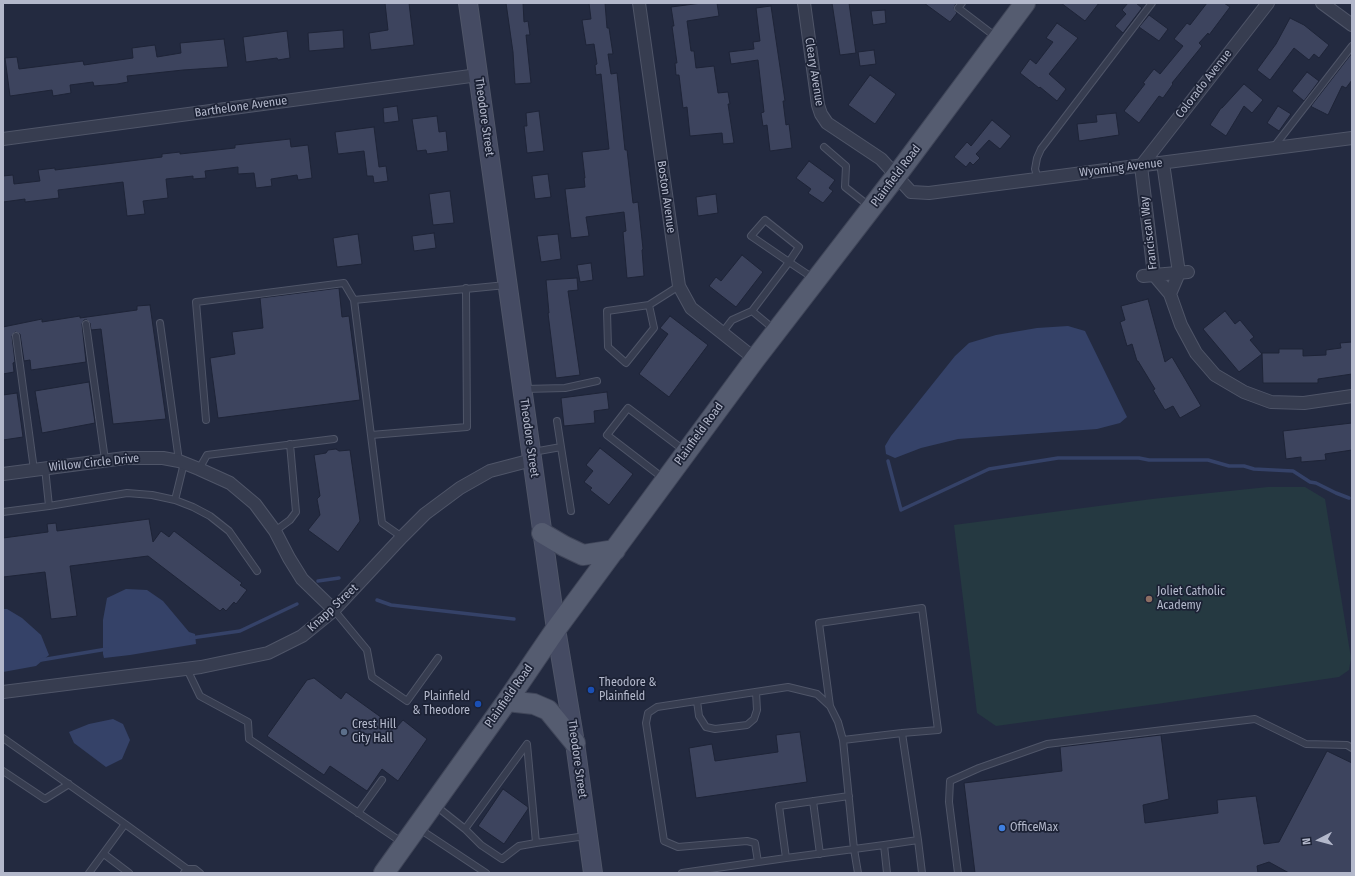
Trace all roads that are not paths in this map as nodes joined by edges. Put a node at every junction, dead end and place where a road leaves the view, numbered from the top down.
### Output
1 (468, 3) edge
2 (639, 3) edge
3 (804, 3) edge
4 (962, 3) edge
5 (1025, 3) edge
6 (1152, 3) edge
7 (1268, 3) edge
8 (1322, 3) edge
9 (1352, 25) edge
10 (999, 39) junction
11 (1352, 46) edge
12 (478, 75) junction
13 (3, 138) edge
14 (1352, 138) edge
15 (824, 147) dead end
16 (1273, 148) junction
17 (1163, 163) junction
18 (1141, 166) junction
19 (896, 176) junction
20 (1038, 179) junction
21 (872, 208) junction
22 (789, 262) junction
23 (1183, 273) junction
24 (1149, 275) junction
25 (816, 280) junction
26 (508, 284) junction
27 (679, 286) junction
28 (466, 288) junction
29 (1170, 294) junction
30 (354, 300) junction
31 (649, 305) junction
32 (752, 311) junction
33 (160, 323) dead end
34 (86, 324) dead end
35 (776, 331) junction
36 (722, 333) junction
37 (16, 336) dead end
38 (754, 358) junction
39 (597, 381) dead end
40 (522, 389) junction
41 (1352, 396) edge
42 (206, 420) dead end
43 (557, 421) dead end
44 (371, 435) junction
45 (334, 438) dead end
46 (290, 444) junction
47 (561, 447) junction
48 (686, 452) junction
49 (532, 456) junction
50 (105, 460) junction
51 (182, 462) junction
52 (39, 469) junction
53 (199, 469) junction
54 (3, 474) edge
55 (666, 480) junction
56 (175, 500) junction
57 (49, 506) junction
58 (572, 511) dead end
59 (3, 512) edge
60 (275, 531) junction
61 (542, 533) junction
62 (402, 537) junction
63 (615, 550) junction
64 (257, 572) dead end
65 (334, 610) junction
66 (556, 629) junction
67 (438, 658) dead end
68 (187, 669) junction
69 (3, 692) edge
70 (756, 692) junction
71 (507, 701) junction
72 (697, 701) junction
73 (830, 706) junction
74 (902, 733) junction
75 (3, 738) edge
76 (843, 740) junction
77 (575, 743) junction
78 (1352, 748) edge
79 (3, 771) edge
80 (382, 780) dead end
81 (69, 784) junction
82 (849, 796) junction
83 (813, 801) junction
84 (433, 804) junction
85 (358, 813) junction
86 (126, 824) junction
87 (417, 827) junction
88 (465, 829) junction
89 (588, 835) junction
90 (918, 840) junction
91 (536, 843) junction
92 (405, 844) junction
93 (884, 845) junction
94 (854, 849) junction
95 (104, 854) junction
96 (820, 854) junction
97 (786, 858) junction
98 (758, 862) junction
99 (738, 865) junction
100 (185, 871) edge
101 (89, 873) edge
102 (129, 873) edge
103 (200, 873) edge
104 (384, 873) edge
105 (486, 873) edge
106 (593, 873) edge
107 (682, 873) edge
108 (739, 873) edge
109 (858, 873) edge
110 (887, 873) edge
111 (922, 873) edge
112 (958, 873) edge

1 - 12 main road, Theodore Street
2 - 27 street, Boston Avenue
3 - 19 street, Cleary Avenue
4 - 10 lane
5 - 10 main road, Plainfield Road
6 - 20 lane
7 - 18 street, Colorado Avenue
8 - 9 street
10 - 19 main road, Plainfield Road
11 - 16 lane
12 - 13 street, Barthelone Avenue
12 - 26 main road, Theodore Street
14 - 16 street, Wyoming Avenue
15 - 21 lane
16 - 17 street, Wyoming Avenue
17 - 18 street, Wyoming Avenue
17 - 23 street, Franciscan Way
18 - 20 street, Wyoming Avenue
18 - 24 street, Franciscan Way
19 - 20 street, Wyoming Avenue
19 - 21 main road, Plainfield Road
21 - 25 main road, Plainfield Road
22 - 22 lane
22 - 25 lane
22 - 32 lane
23 - 24 street
23 - 29 street
24 - 29 street, Franciscan Way
25 - 35 main road, Plainfield Road
26 - 28 lane
26 - 40 main road, Theodore Street
27 - 31 lane
27 - 36 street, Boston Avenue
28 - 30 lane
28 - 44 lane
29 - 41 street, Franciscan Way
30 - 42 lane
30 - 44 lane
31 - 31 lane
32 - 35 lane
32 - 36 lane
33 - 51 lane
34 - 50 lane
35 - 38 main road, Plainfield Road
36 - 38 street, Boston Avenue
37 - 52 lane
38 - 48 main road, Plainfield Road
39 - 40 lane
40 - 49 main road, Theodore Street
43 - 47 lane
44 - 62 lane
45 - 46 lane
46 - 53 lane
46 - 60 lane
47 - 49 lane
47 - 58 lane
48 - 55 main road, Plainfield Road
48 - 55 lane
49 - 61 main road, Theodore Street
49 - 62 street, Knapp Street
50 - 51 street, Willow Circle Drive
50 - 52 street, Willow Circle Drive
51 - 53 street, Willow Circle Drive
51 - 56 lane
52 - 54 street, Willow Circle Drive
52 - 57 lane
53 - 60 street, Willow Circle Drive
55 - 63 main road, Plainfield Road
56 - 57 lane
56 - 64 lane
57 - 59 lane
60 - 65 street, Willow Circle Drive
61 - 63 main road
61 - 66 main road, Theodore Street
62 - 65 street, Knapp Street
63 - 66 main road, Plainfield Road
65 - 67 lane
65 - 68 street, Knapp Street
66 - 71 main road, Plainfield Road
66 - 77 main road, Theodore Street
68 - 69 street, Knapp Street
68 - 85 lane
70 - 72 lane
70 - 72 lane
70 - 73 lane
71 - 77 main road
71 - 84 main road, Plainfield Road
72 - 98 lane
73 - 74 lane
73 - 76 lane
74 - 76 lane
74 - 90 lane
75 - 81 lane
76 - 82 lane
77 - 89 main road, Theodore Street
78 - 112 lane
79 - 81 lane
80 - 85 lane
81 - 86 lane
82 - 83 lane
82 - 94 lane
83 - 96 lane
83 - 97 lane
84 - 87 main road, Plainfield Road
84 - 88 lane
85 - 92 lane
86 - 95 lane
86 - 100 lane
87 - 92 main road, Plainfield Road
87 - 105 lane
88 - 91 lane
88 - 91 lane
89 - 91 lane
89 - 106 main road, Theodore Street
90 - 93 lane
90 - 111 lane
92 - 104 main road, Plainfield Road
93 - 94 lane
93 - 110 lane
94 - 96 lane
94 - 109 lane
95 - 101 lane
95 - 102 lane
96 - 97 lane
97 - 98 lane
98 - 99 lane
99 - 107 lane
99 - 108 lane
100 - 103 lane

